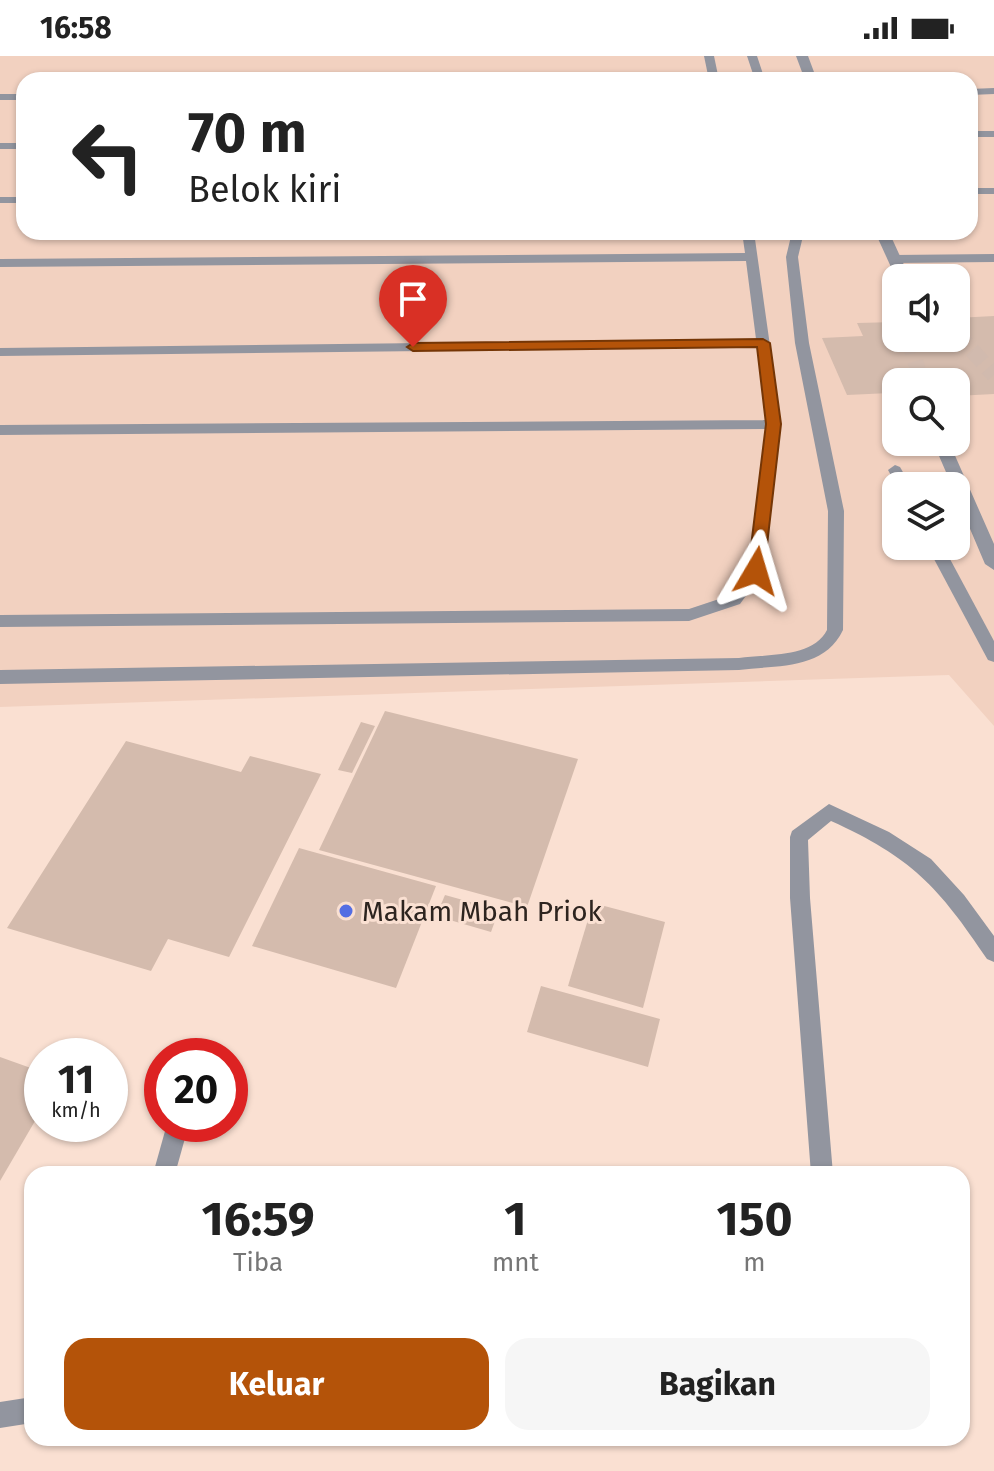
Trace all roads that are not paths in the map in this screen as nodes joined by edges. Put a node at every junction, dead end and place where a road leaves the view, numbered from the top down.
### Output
1 (749, 240) edge
2 (796, 240) edge
3 (886, 240) edge
4 (752, 257) junction
5 (994, 258) edge
6 (894, 259) junction
7 (0, 263) edge
8 (896, 264) edge
9 (763, 343) junction
10 (0, 352) edge
11 (774, 424) junction
12 (0, 430) edge
13 (947, 456) edge
14 (943, 560) edge
15 (994, 564) edge
16 (0, 621) edge
17 (994, 656) edge
18 (0, 677) edge
19 (994, 953) edge
20 (173, 1142) edge
21 (166, 1166) edge
22 (821, 1166) edge
23 (24, 1411) edge
24 (0, 1415) edge

1 - 4 lane
2 - 18 lane
3 - 6 street
4 - 7 lane
4 - 9 lane
5 - 6 lane
6 - 8 street
9 - 10 lane
9 - 11 lane
11 - 12 lane
11 - 16 lane
13 - 15 street
14 - 17 lane
19 - 22 lane
20 - 21 lane
23 - 24 lane

